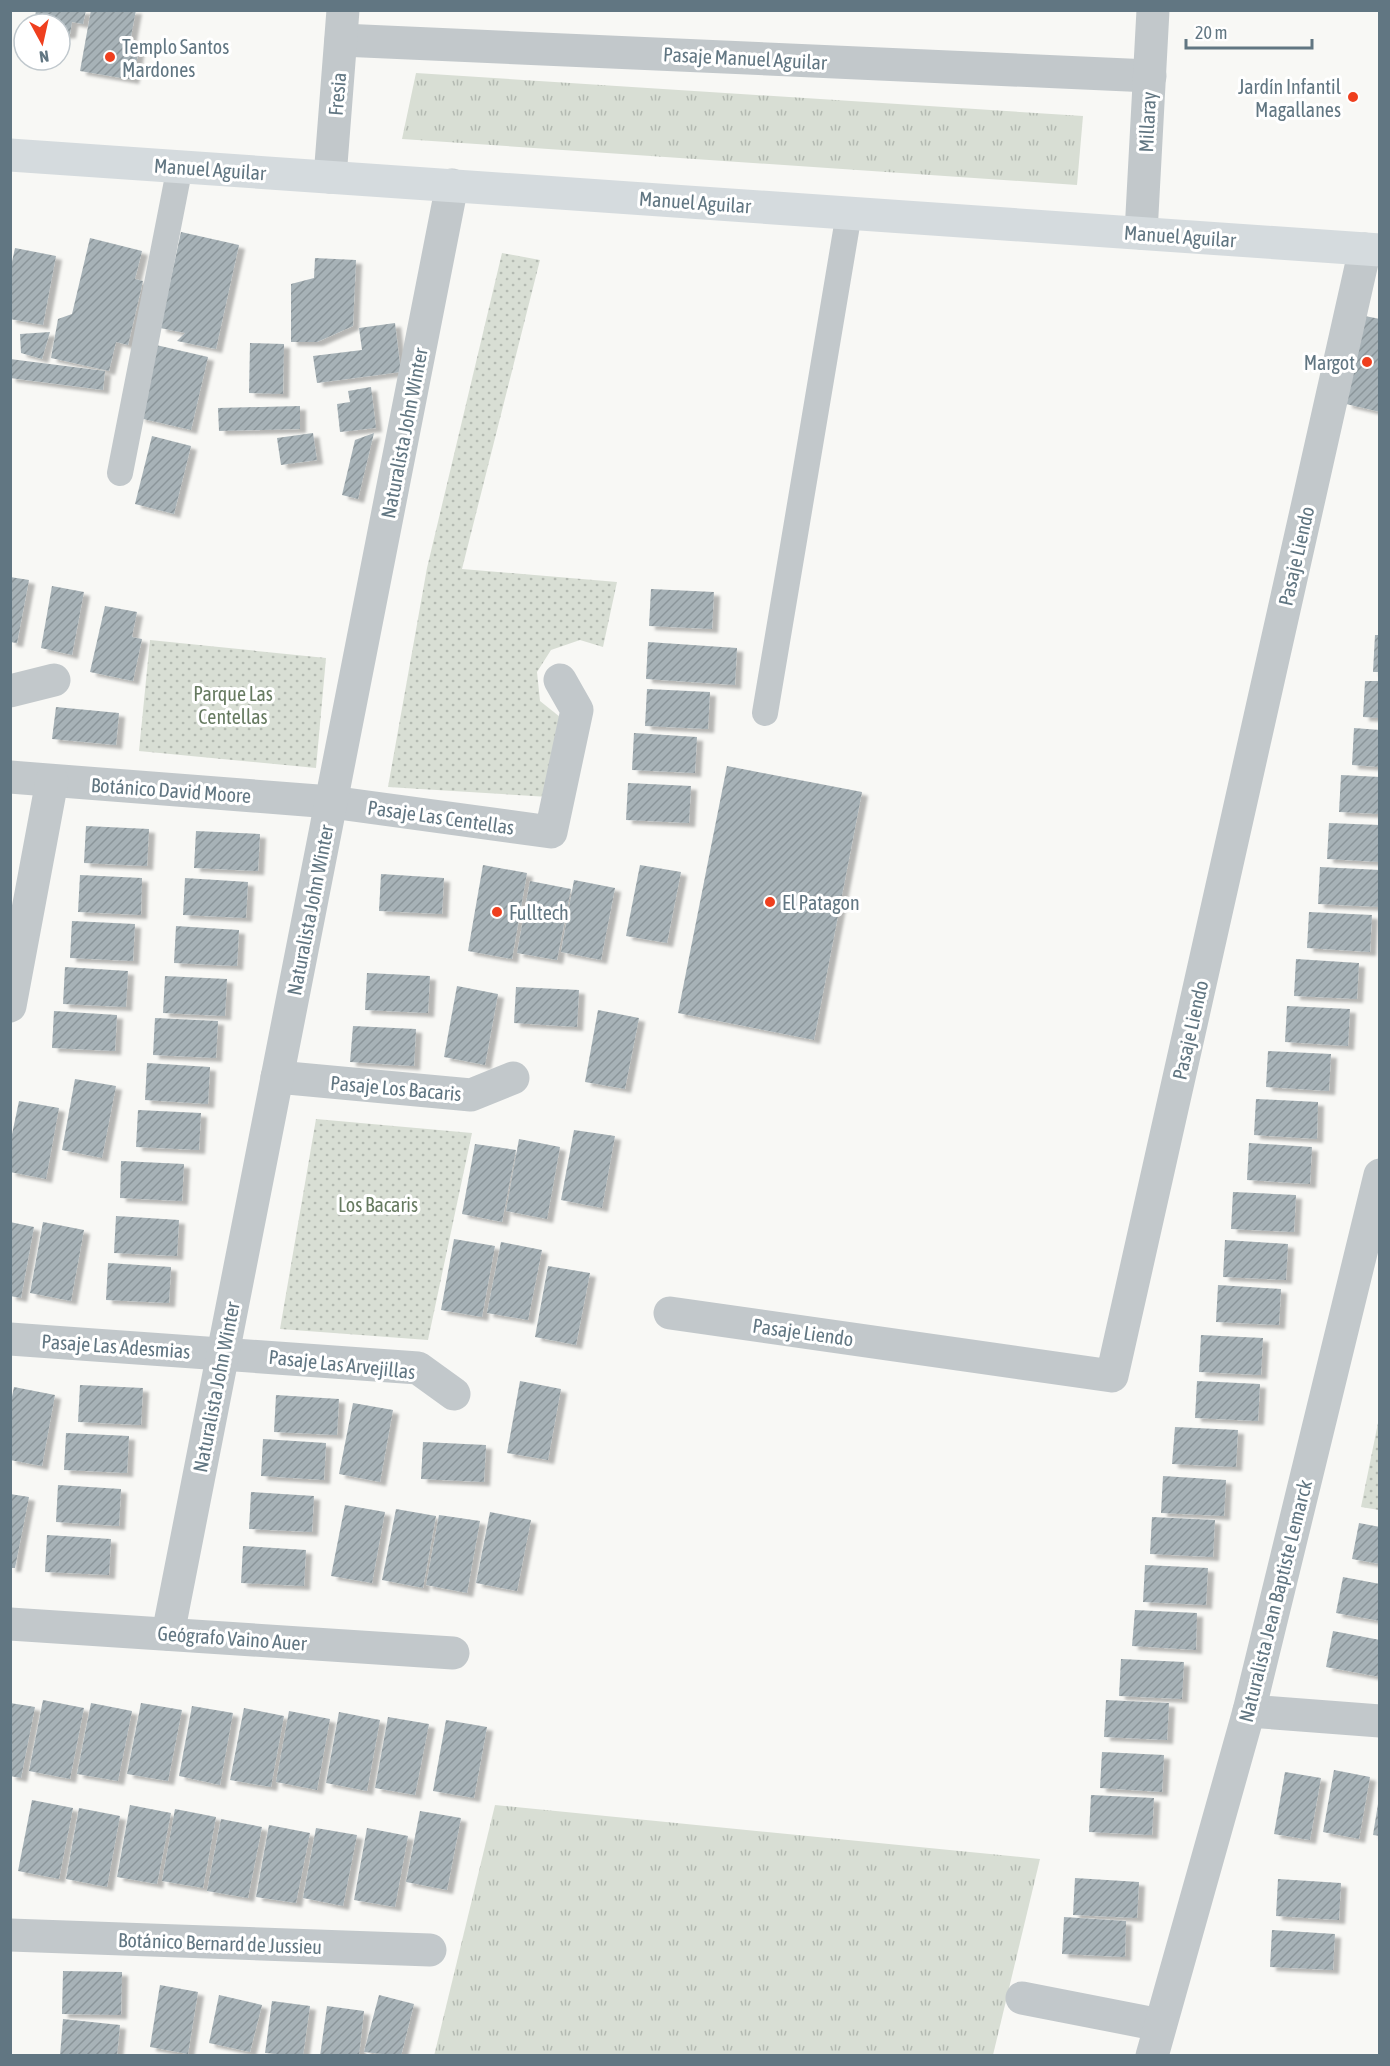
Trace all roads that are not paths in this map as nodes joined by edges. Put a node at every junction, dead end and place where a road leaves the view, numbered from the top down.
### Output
1 (1153, 10) edge
2 (342, 25) edge
3 (1150, 76) junction
4 (10, 155) edge
5 (180, 166) junction
6 (330, 177) junction
7 (452, 185) junction
8 (849, 213) junction
9 (1141, 233) junction
10 (1372, 249) edge
11 (120, 472) dead end
12 (54, 680) dead end
13 (560, 680) dead end
14 (10, 691) edge
15 (765, 713) dead end
16 (10, 777) edge
17 (52, 781) junction
18 (331, 802) junction
19 (10, 1006) edge
20 (277, 1077) junction
21 (513, 1078) dead end
22 (1379, 1179) edge
23 (670, 1313) dead end
24 (10, 1339) edge
25 (222, 1353) junction
26 (454, 1394) dead end
27 (10, 1624) edge
28 (168, 1634) junction
29 (453, 1653) dead end
30 (1249, 1710) junction
31 (1380, 1720) edge
32 (10, 1935) edge
33 (430, 1950) dead end
34 (1022, 1998) dead end
35 (1156, 2040) edge

1 - 3 street, Millaray
2 - 3 street, Pasaje Manuel Aguilar
2 - 6 street, Fresia
3 - 9 street, Millaray
4 - 5 street, Manuel Aguilar
5 - 6 street, Manuel Aguilar
5 - 11 lane
6 - 7 street, Manuel Aguilar
7 - 8 street, Manuel Aguilar
7 - 18 street, Naturalista John Winter
8 - 9 street, Manuel Aguilar
8 - 15 lane
9 - 10 street, Manuel Aguilar
10 - 23 street, Pasaje Liendo
12 - 14 street
13 - 18 street, Pasaje Las Centellas
16 - 17 street, Botánico David Moore
17 - 18 street, Botánico David Moore
17 - 19 street
18 - 20 street, Naturalista John Winter
20 - 21 street, Pasaje Los Bacaris
20 - 25 street, Naturalista John Winter
22 - 30 street, Naturalista Jean Baptiste Lemarck
24 - 25 street, Pasaje Las Adesmias
25 - 26 street, Pasaje Las Arvejillas
25 - 28 street, Naturalista John Winter
27 - 28 street, Geógrafo Vaino Auer
28 - 29 street, Geógrafo Vaino Auer
30 - 31 street
30 - 35 street, Naturalista Jean Baptiste Lemarck
32 - 33 street, Botánico Bernard de Jussieu
34 - 35 street

